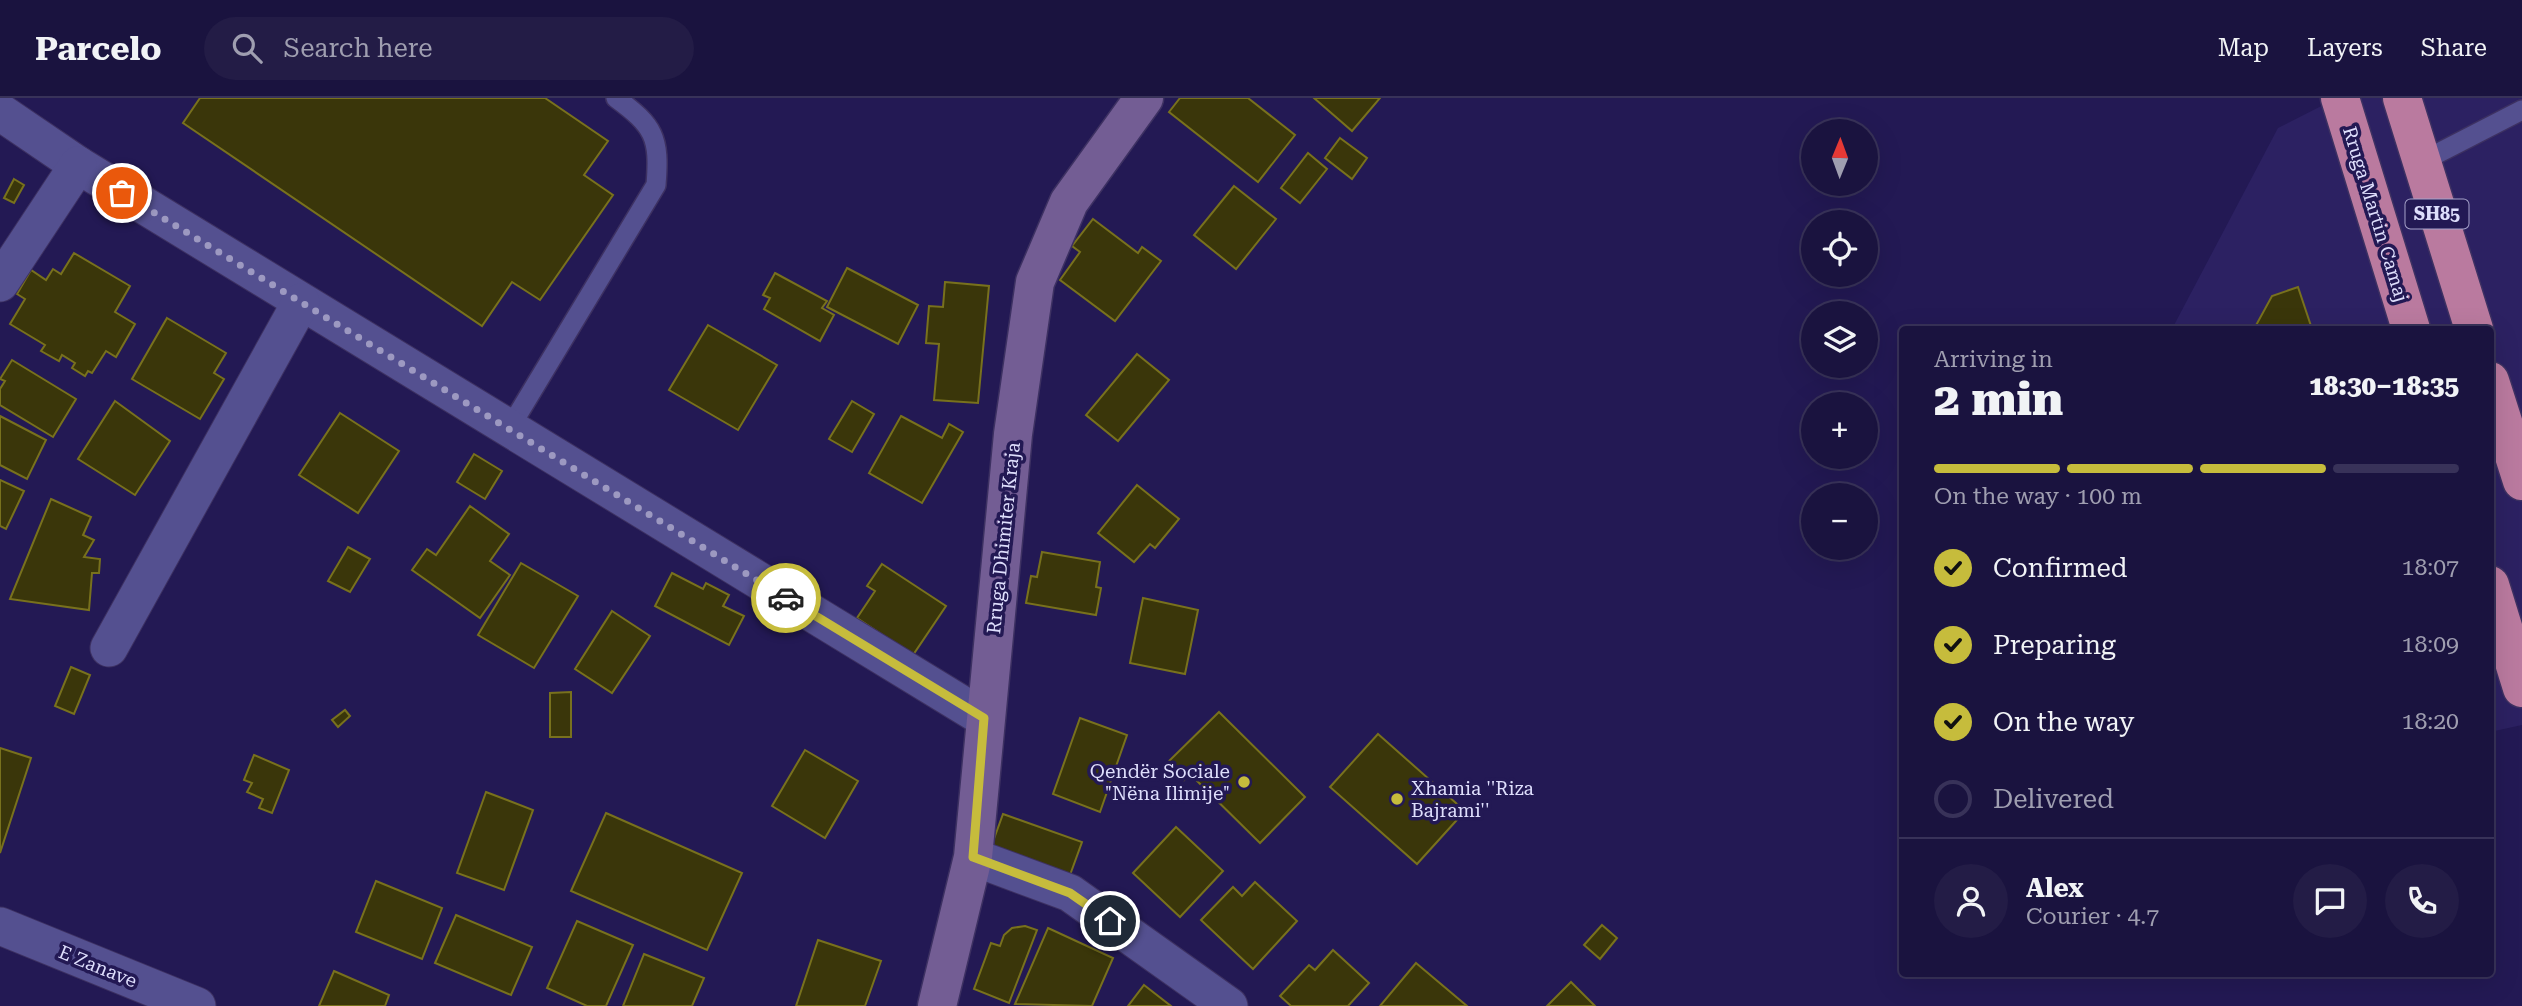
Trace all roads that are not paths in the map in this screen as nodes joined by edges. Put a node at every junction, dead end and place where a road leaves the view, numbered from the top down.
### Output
1 (616, 98) edge
2 (1144, 98) edge
3 (2340, 98) edge
4 (2402, 98) edge
5 (2522, 110) edge
6 (0, 112) edge
7 (2421, 162) junction
8 (78, 165) junction
9 (0, 283) edge
10 (301, 302) junction
11 (2410, 326) edge
12 (2473, 326) edge
13 (2494, 394) edge
14 (509, 429) junction
15 (2522, 481) edge
16 (2494, 598) edge
17 (109, 648) dead end
18 (2522, 688) edge
19 (984, 718) junction
20 (973, 857) junction
21 (0, 926) edge
22 (197, 1006) edge
23 (937, 1006) edge
24 (1228, 1006) edge

1 - 14 lane
2 - 19 street, Rruga Dhimiter Kraja
3 - 11 highway, Rruga Martin Camaj / SH85
4 - 7 highway, SH85
5 - 7 lane
6 - 8 street
7 - 12 highway, SH85
8 - 9 street
8 - 10 street
10 - 14 street
10 - 17 street
13 - 15 highway
14 - 19 street
16 - 18 highway
19 - 20 street, Rruga Dhimiter Kraja
20 - 23 street, Rruga Dhimiter Kraja
20 - 24 street
21 - 22 street, E Zanave

